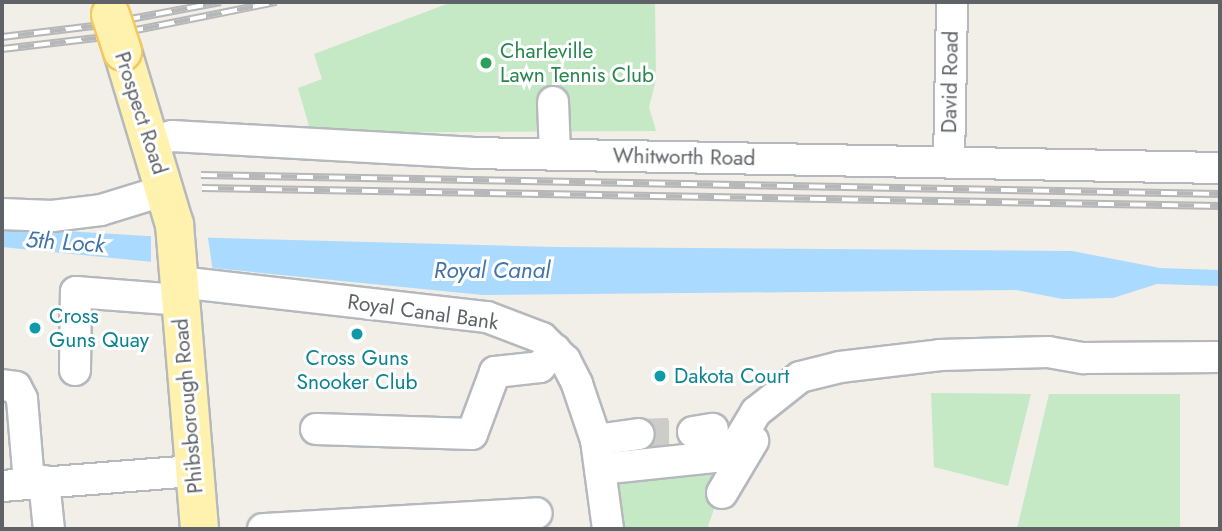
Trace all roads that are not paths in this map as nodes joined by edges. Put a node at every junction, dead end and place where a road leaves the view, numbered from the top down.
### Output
1 (952, 2) edge
2 (108, 8) edge
3 (553, 102) dead end
4 (150, 142) junction
5 (555, 154) junction
6 (949, 162) junction
7 (1220, 168) edge
8 (2, 197) edge
9 (170, 207) junction
10 (76, 210) junction
11 (2, 214) edge
12 (179, 291) junction
13 (555, 350) junction
14 (1220, 357) edge
15 (1083, 358) junction
16 (75, 370) dead end
17 (2, 385) edge
18 (316, 429) dead end
19 (639, 435) tunnel mouth
20 (598, 454) junction
21 (193, 471) junction
22 (25, 483) edge
23 (722, 493) dead end
24 (537, 513) dead end
25 (362, 526) edge
26 (48, 529) edge
27 (199, 529) edge
28 (263, 529) edge
29 (608, 529) edge

1 - 6 street, David Road
2 - 4 main road, Prospect Road, bridge
3 - 5 street
4 - 5 street, Whitworth Road
4 - 9 main road, Prospect Road
5 - 6 street, Whitworth Road
6 - 7 street, Whitworth Road
8 - 10 street
9 - 10 street
9 - 12 main road, Prospect Road
10 - 11 street
12 - 13 street, Royal Canal Bank
12 - 16 street, Royal Canal Bank
12 - 21 main road, Phibsborough Road
13 - 18 street
13 - 20 street, Royal Canal Bank
14 - 15 street
15 - 20 street
15 - 23 street
17 - 22 street
19 - 20 street
20 - 29 street, Royal Canal Bank
21 - 22 street
21 - 27 main road, Phibsborough Road
22 - 26 street
24 - 25 street
25 - 28 street

